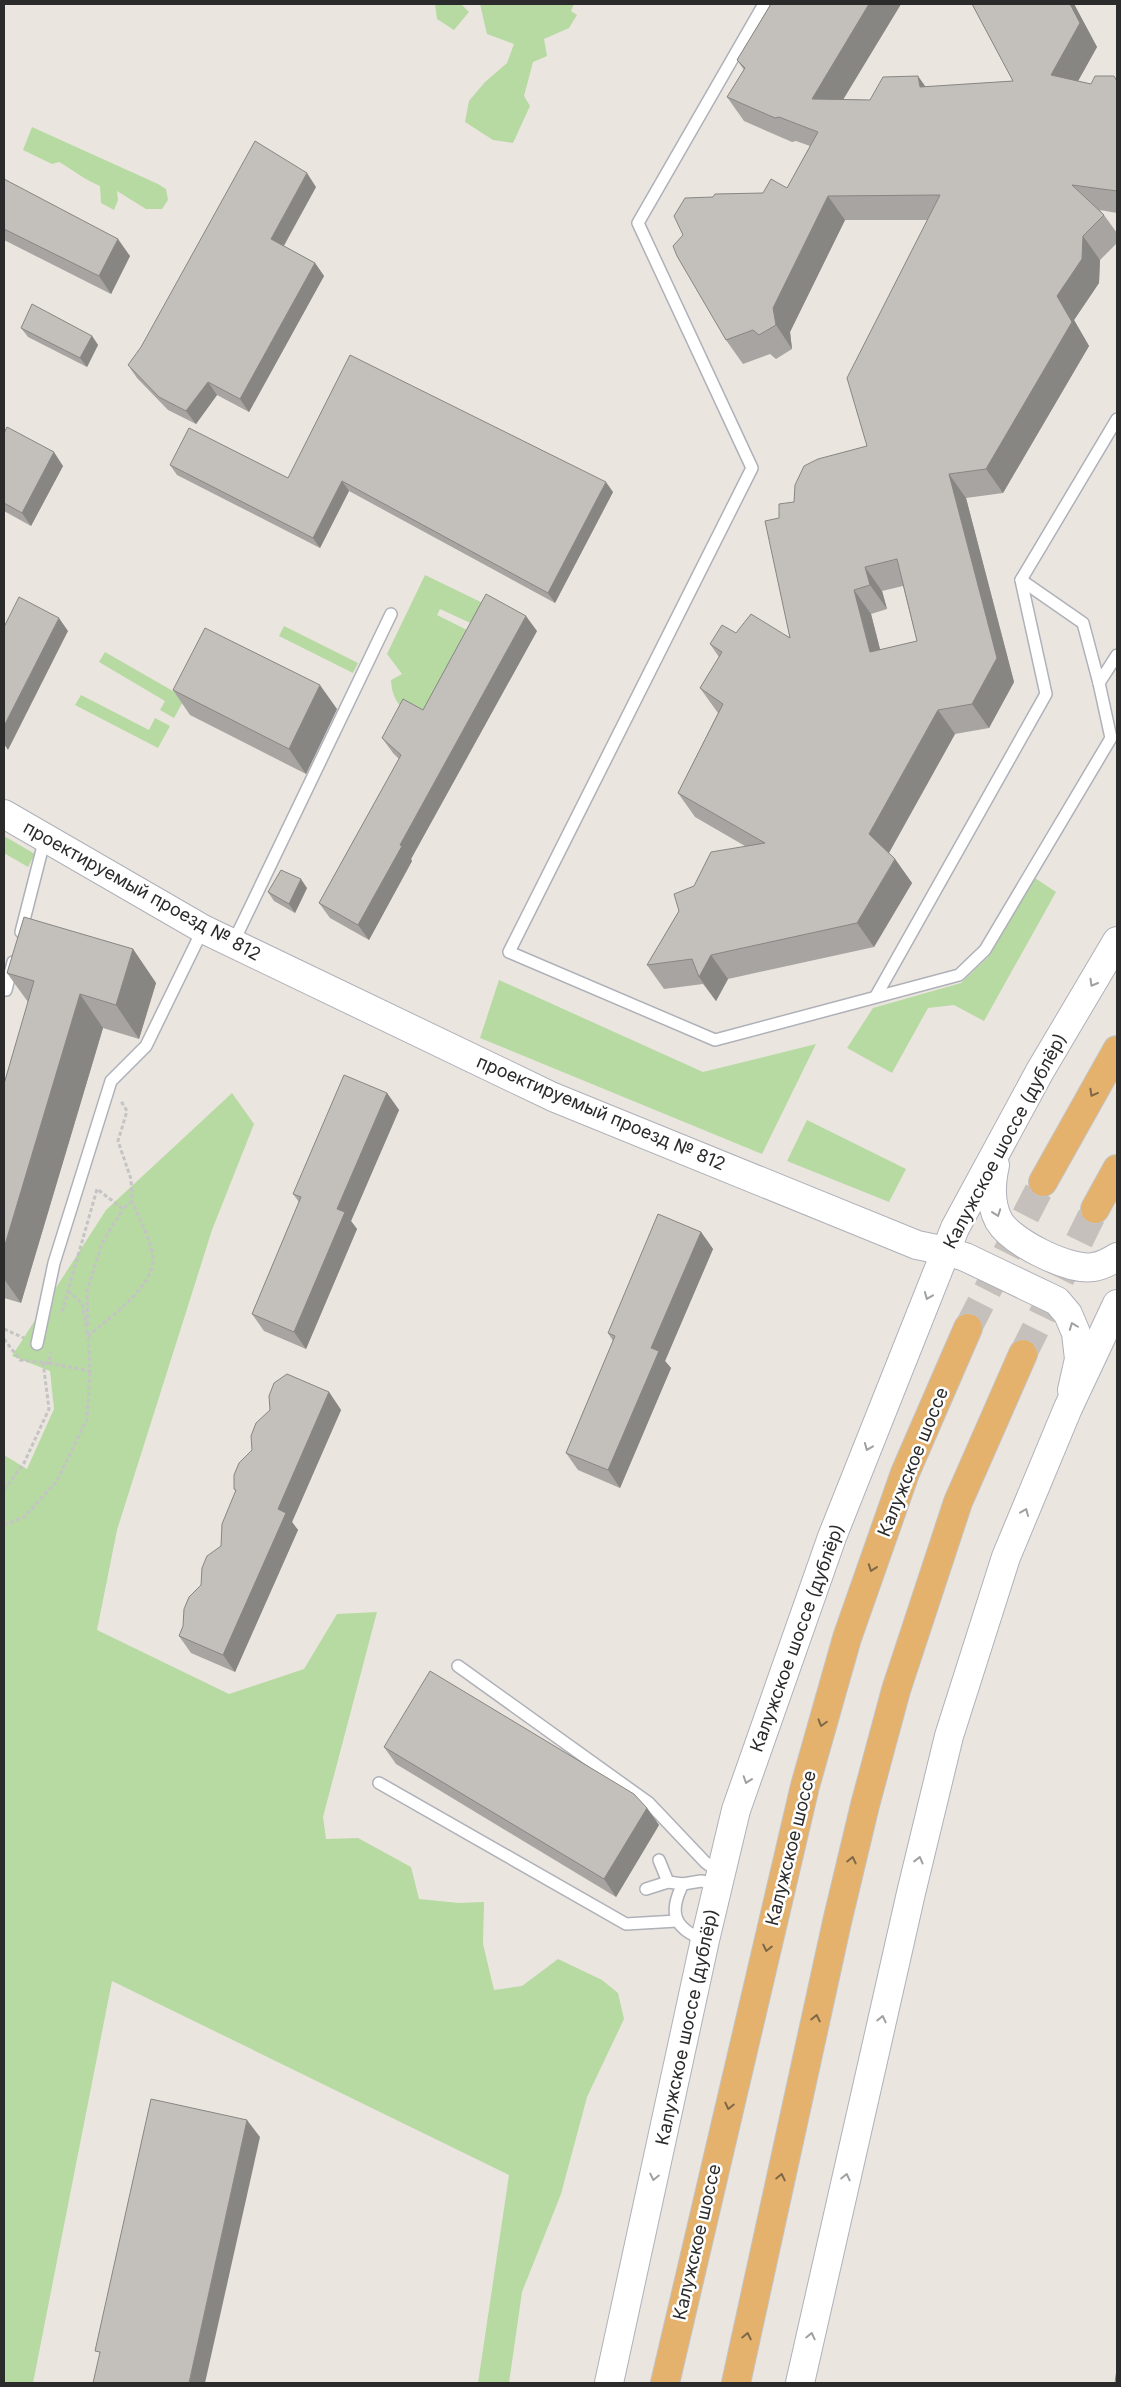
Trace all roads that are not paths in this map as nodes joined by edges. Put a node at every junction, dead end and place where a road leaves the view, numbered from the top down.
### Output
1 (764, 4) edge
2 (1117, 419) edge
3 (1021, 580) junction
4 (391, 614) dead end
5 (1117, 655) edge
6 (1099, 684) junction
7 (4, 814) edge
8 (45, 837) junction
9 (203, 929) junction
10 (1117, 941) edge
11 (233, 943) junction
12 (5, 993) edge
13 (876, 996) junction
14 (1117, 1050) edge
15 (999, 1149) junction
16 (1117, 1169) edge
17 (1043, 1182) tunnel mouth
18 (1095, 1209) tunnel mouth
19 (946, 1250) junction
20 (1117, 1257) edge
21 (1117, 1304) edge
22 (968, 1328) tunnel mouth
23 (37, 1344) road end
24 (1023, 1354) tunnel mouth
25 (1068, 1408) junction
26 (458, 1666) dead end
27 (379, 1783) dead end
28 (659, 1860) dead end
29 (719, 1879) junction
30 (668, 1882) junction
31 (682, 1884) junction
32 (646, 1889) dead end
33 (677, 1921) junction
34 (705, 1940) junction
35 (680, 2316) junction
36 (609, 2383) edge
37 (655, 2383) edge
38 (665, 2383) edge
39 (736, 2383) edge
40 (800, 2383) edge

1 - 13 lane
2 - 3 lane
3 - 6 lane
3 - 13 lane
4 - 11 lane
5 - 6 lane
6 - 13 lane
7 - 8 main road, проектируемый проезд № 812
8 - 9 main road, проектируемый проезд № 812
8 - 12 lane
9 - 11 main road, проектируемый проезд № 812
9 - 23 lane
10 -> 15 main road, Калужское шоссе (дублёр)
11 - 19 main road, проектируемый проезд № 812
14 -> 17 highway
15 - 19 main road, Калужское шоссе (дублёр)
15 -> 20 main road
16 - 18 highway
25 -> 19 main road, проектируемый проезд № 812
19 -> 29 main road, Калужское шоссе (дублёр)
21 - 25 main road
22 -> 35 highway, Калужское шоссе
39 -> 24 highway
40 -> 25 main road
26 - 29 lane
27 - 33 lane
28 - 30 lane
29 - 31 lane
29 - 34 main road, Калужское шоссе (дублёр)
30 - 31 lane
30 - 32 lane
31 - 33 lane
33 - 34 lane
34 -> 36 main road, Калужское шоссе (дублёр)
35 - 37 main road
35 - 38 highway, Калужское шоссе

